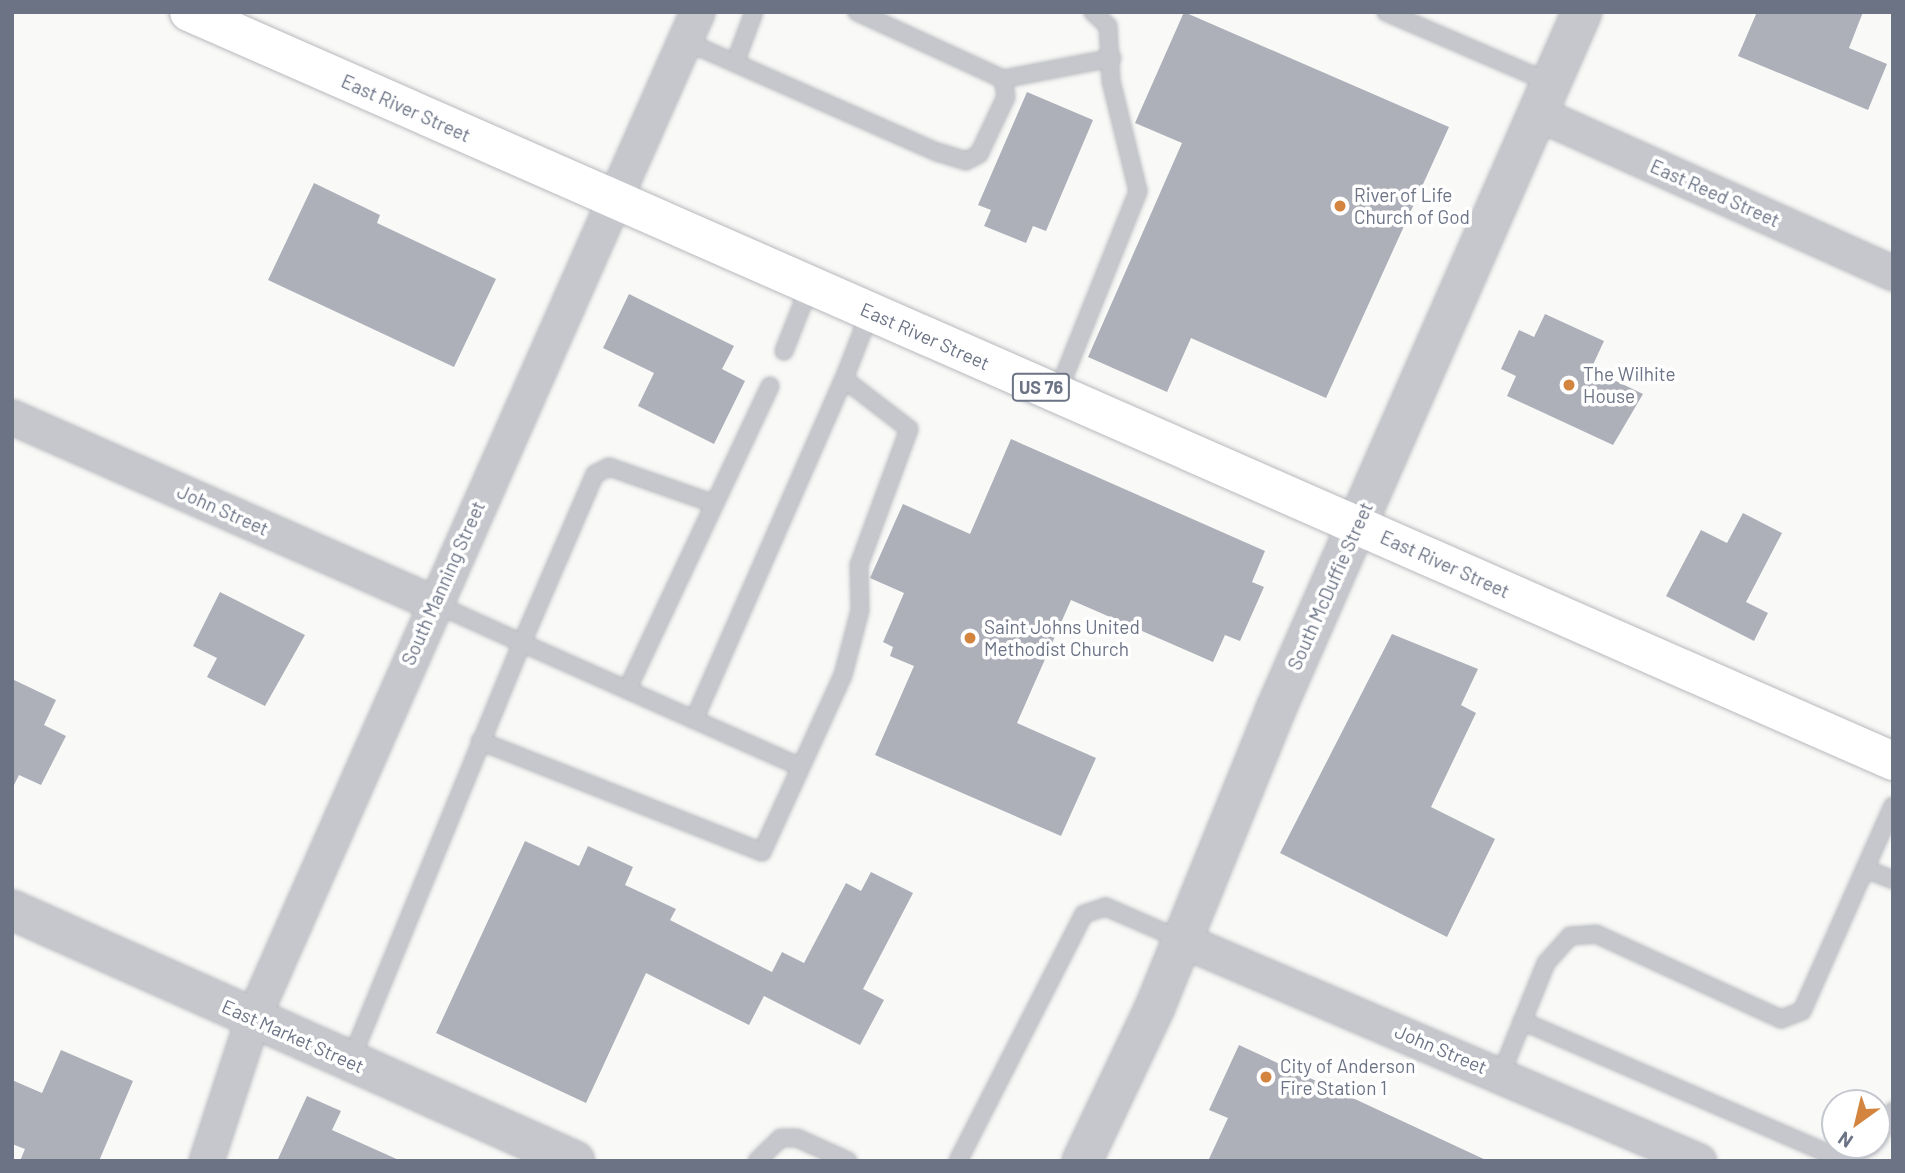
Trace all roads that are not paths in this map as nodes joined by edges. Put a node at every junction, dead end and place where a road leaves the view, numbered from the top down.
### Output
1 (189, 12) edge
2 (754, 12) edge
3 (857, 12) edge
4 (1093, 12) edge
5 (1386, 12) edge
6 (1582, 12) edge
7 (691, 26) edge
8 (1112, 58) junction
9 (735, 63) junction
10 (1003, 79) junction
11 (1544, 98) junction
12 (615, 201) junction
13 (1893, 273) edge
14 (810, 285) junction
15 (870, 312) junction
16 (784, 351) dead end
17 (844, 379) junction
18 (770, 386) dead end
19 (1057, 394) junction
20 (12, 417) edge
21 (712, 503) junction
22 (1357, 525) junction
23 (434, 603) junction
24 (522, 643) junction
25 (627, 690) junction
26 (694, 720) junction
27 (480, 741) junction
28 (1893, 761) edge
29 (801, 767) junction
30 (1893, 806) edge
31 (1865, 869) junction
32 (1893, 880) edge
33 (12, 910) edge
34 (1182, 940) junction
35 (253, 1017) junction
36 (1522, 1021) junction
37 (350, 1062) junction
38 (1500, 1074) junction
39 (1821, 1150) edge
40 (206, 1161) edge
41 (575, 1161) edge
42 (757, 1161) edge
43 (848, 1161) edge
44 (958, 1161) edge
45 (1082, 1161) edge
46 (1699, 1161) edge

1 - 12 main road, East River Street / US 76
2 - 9 lane
3 - 10 lane
4 - 8 lane
5 - 11 lane
6 - 11 street, South McDuffie Street
7 - 9 lane
7 - 12 street, South Manning Street
8 - 10 lane
8 - 19 lane
9 - 10 lane
11 - 13 street, East Reed Street
11 - 22 street, South McDuffie Street
12 - 14 main road, East River Street / US 76
12 - 23 street, South Manning Street
14 - 15 main road, East River Street / US 76
14 - 16 lane
15 - 17 lane
15 - 19 main road, East River Street / US 76
17 - 26 lane
17 - 29 lane
18 - 21 lane
19 - 22 main road, East River Street / US 76
20 - 23 street, John Street
21 - 24 lane
21 - 25 lane
22 - 28 main road, East River Street / US 76
22 - 34 street, South McDuffie Street
23 - 24 lane
23 - 35 street, South Manning Street
24 - 25 lane
24 - 27 lane
25 - 26 lane
26 - 29 lane
27 - 29 lane
27 - 37 lane
30 - 31 lane
31 - 32 lane
31 - 36 lane
33 - 35 street, East Market Street
34 - 38 street, John Street
34 - 44 lane
34 - 45 street, South McDuffie Street
35 - 37 street, East Market Street
35 - 40 street, South Manning Street
36 - 38 lane
36 - 39 lane
37 - 41 street, East Market Street
38 - 46 street, John Street
42 - 43 lane

